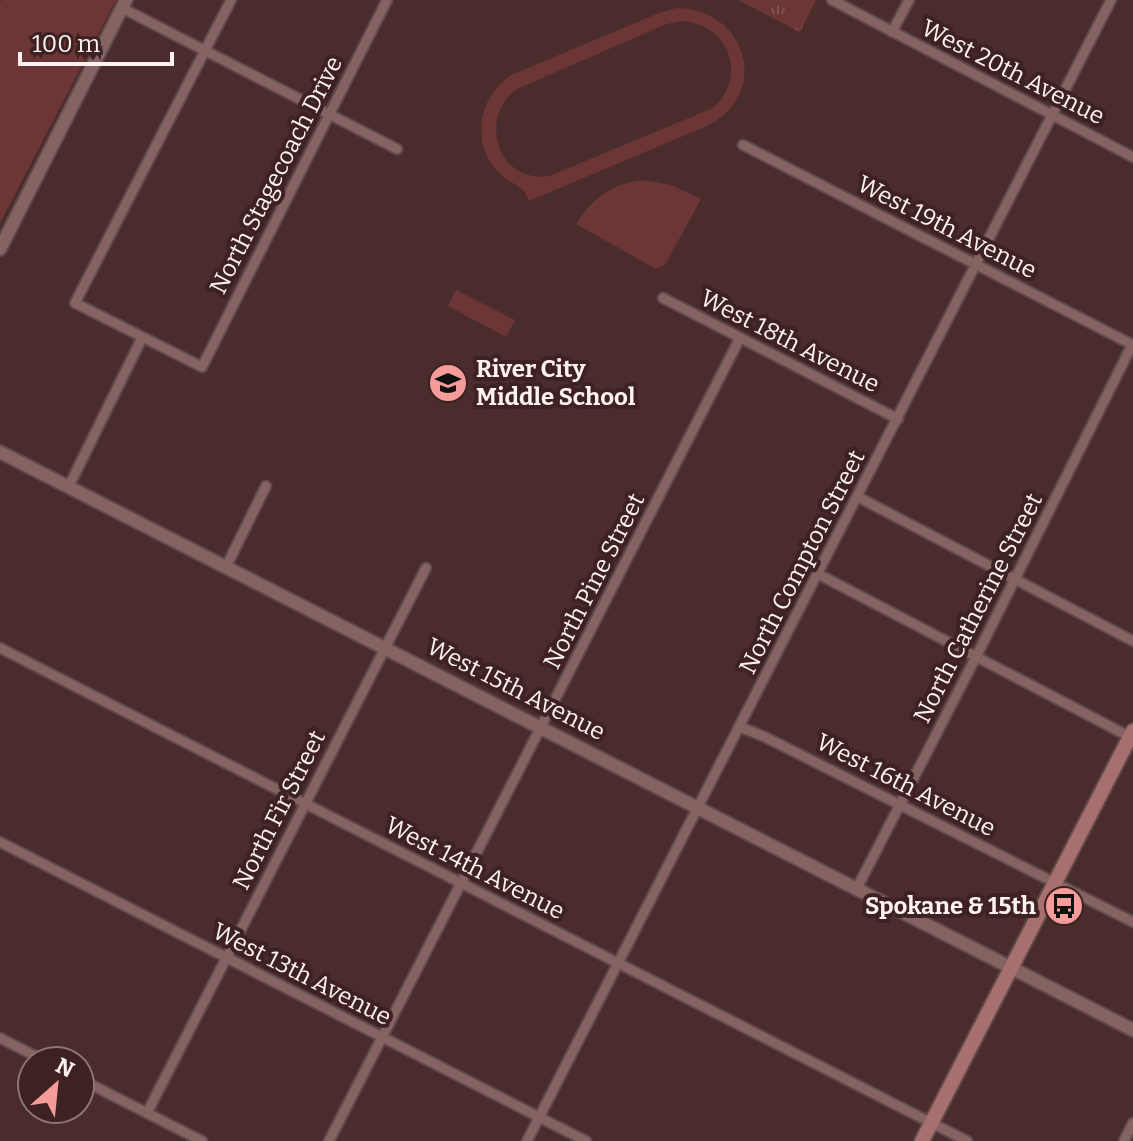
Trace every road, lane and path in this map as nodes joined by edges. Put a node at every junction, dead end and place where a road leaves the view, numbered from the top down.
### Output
1 (231, 0) edge
2 (387, 0) edge
3 (832, 0) edge
4 (909, 0) edge
5 (1111, 0) edge
6 (124, 4) edge
7 (892, 32) junction
8 (205, 50) junction
9 (329, 114) junction
10 (1052, 114) junction
11 (743, 145) dead end
12 (397, 149) dead end
13 (1133, 157) edge
14 (0, 249) edge
15 (976, 266) junction
16 (663, 298) dead end
17 (142, 338) junction
18 (740, 338) junction
19 (1132, 345) edge
20 (898, 419) junction
21 (0, 452) edge
22 (69, 486) junction
23 (266, 486) dead end
24 (858, 497) junction
25 (226, 567) junction
26 (426, 568) dead end
27 (818, 574) junction
28 (1015, 580) junction
29 (1133, 641) edge
30 (384, 647) junction
31 (0, 648) edge
32 (976, 657) junction
33 (542, 727) junction
34 (740, 727) junction
35 (1132, 734) edge
36 (304, 803) junction
37 (901, 805) junction
38 (699, 808) junction
39 (0, 842) edge
40 (1053, 882) junction
41 (461, 883) junction
42 (857, 888) junction
43 (1133, 922) edge
44 (226, 958) junction
45 (619, 964) junction
46 (1011, 967) junction
47 (1133, 1030) edge
48 (382, 1037) junction
49 (96, 1087) edge
50 (147, 1113) junction
51 (539, 1117) junction
52 (931, 1123) junction
53 (1133, 1123) edge
54 (202, 1141) edge
55 (329, 1141) edge
56 (527, 1141) edge
57 (586, 1141) edge
58 (922, 1141) edge
59 (967, 1141) edge
60 (1124, 1141) edge

1 - 8 street
2 - 9 street, North Stagecoach Drive
3 - 7 street, West 20th Avenue
4 - 7 street
5 - 10 street, North Compton Street
6 - 8 street
6 - 14 street
7 - 10 street, West 20th Avenue
8 - 9 street
8 - 17 street
9 - 12 street
9 - 17 street, North Stagecoach Drive
10 - 13 street, West 20th Avenue
10 - 15 street, North Compton Street
11 - 15 street, West 19th Avenue
15 - 19 street, West 19th Avenue
15 - 20 street, North Compton Street
16 - 18 street, West 18th Avenue
17 - 22 street
18 - 20 street, West 18th Avenue
18 - 33 street, North Pine Street
19 - 28 street, North Catherine Street
20 - 24 street, North Compton Street
21 - 22 street, West 15th Avenue
22 - 25 street, West 15th Avenue
23 - 25 street
24 - 27 street, North Compton Street
24 - 28 street
25 - 30 street, West 15th Avenue
26 - 30 street, North Fir Street
27 - 32 street
27 - 34 street, North Compton Street
28 - 29 street
28 - 32 street, North Catherine Street
30 - 33 street, West 15th Avenue
30 - 36 street, North Fir Street
31 - 36 street, West 14th Avenue
32 - 35 street
32 - 37 street, North Catherine Street
33 - 38 street, West 15th Avenue
33 - 41 street, North Pine Street
34 - 37 street, West 16th Avenue
34 - 38 street, North Compton Street
35 - 40 main road
36 - 41 street, West 14th Avenue
36 - 44 street, North Fir Street
37 - 40 street, West 16th Avenue
37 - 42 street, North Catherine Street
38 - 42 street, West 15th Avenue
38 - 45 street, North Compton Street
39 - 44 street, West 13th Avenue
40 - 43 street, West 16th Avenue
40 - 46 main road
41 - 45 street, West 14th Avenue
41 - 48 street, North Pine Street
42 - 46 street, West 15th Avenue
44 - 48 street, West 13th Avenue
44 - 50 street, North Fir Street
45 - 51 street, North Compton Street
45 - 52 street, West 14th Avenue
46 - 47 street, West 15th Avenue
46 - 52 main road
48 - 51 street, West 13th Avenue
48 - 55 street, North Pine Street
49 - 50 street
50 - 54 street
51 - 56 street, North Compton Street
51 - 57 street, West 13th Avenue
52 - 58 main road
52 - 59 street, West 14th Avenue
53 - 60 street

